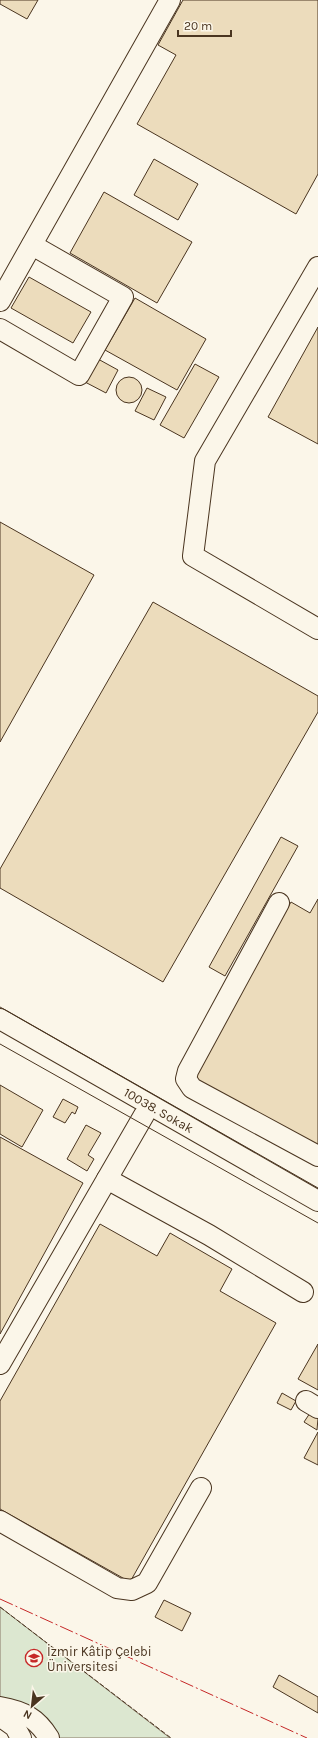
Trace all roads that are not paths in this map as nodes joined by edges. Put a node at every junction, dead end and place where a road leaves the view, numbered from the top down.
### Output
1 (170, 0) edge
2 (32, 245) junction
3 (318, 267) edge
4 (0, 301) edge
5 (0, 329) edge
6 (318, 629) edge
7 (279, 903) dead end
8 (0, 1019) edge
9 (0, 1034) edge
10 (144, 1115) junction
11 (318, 1156) edge
12 (107, 1179) junction
13 (318, 1201) edge
14 (318, 1213) edge
15 (302, 1292) dead end
16 (0, 1364) edge
17 (201, 1488) dead end
18 (0, 1521) edge
19 (0, 1707) edge
20 (0, 1716) edge
21 (21, 1738) edge
22 (49, 1738) edge

1 - 2 street
2 - 4 street
2 - 5 street
3 - 6 street
7 - 11 street
8 - 13 street, 10038. Sokak
9 - 10 street, 10038. Sokak
10 - 12 street
10 - 14 street, 10038. Sokak
12 - 15 street
12 - 16 street
17 - 18 street
19 - 22 street
20 - 21 street

